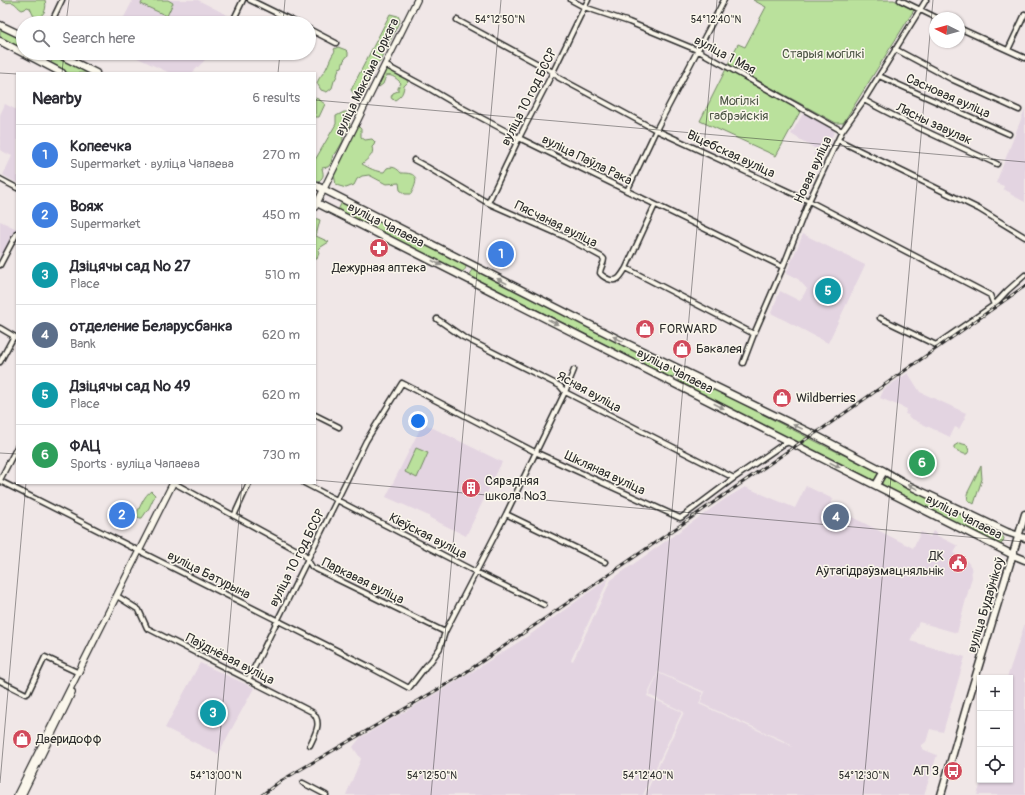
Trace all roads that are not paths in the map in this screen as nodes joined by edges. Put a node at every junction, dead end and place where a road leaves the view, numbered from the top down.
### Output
1 (62, 0) edge
2 (243, 0) edge
3 (250, 0) edge
4 (417, 0) edge
5 (571, 0) edge
6 (588, 0) edge
7 (724, 0) edge
8 (900, 0) edge
9 (926, 0) edge
10 (584, 7) junction
11 (920, 11) junction
12 (1025, 14) edge
13 (929, 15) edge
14 (54, 16) edge
15 (235, 16) edge
16 (283, 16) edge
17 (457, 20) dead end
18 (0, 25) edge
19 (965, 31) edge
20 (316, 32) edge
21 (16, 33) edge
22 (0, 41) edge
23 (336, 42) dead end
24 (16, 49) edge
25 (895, 49) junction
26 (697, 50) junction
27 (1008, 50) junction
28 (1025, 58) edge
29 (38, 60) edge
30 (44, 60) edge
31 (70, 60) edge
32 (43, 63) junction
33 (385, 65) junction
34 (60, 72) edge
35 (94, 72) edge
36 (553, 72) junction
37 (879, 76) junction
38 (864, 100) junction
39 (1019, 110) dead end
40 (656, 130) junction
41 (842, 131) junction
42 (1008, 134) dead end
43 (518, 138) junction
44 (838, 140) junction
45 (414, 160) dead end
46 (997, 164) dead end
47 (0, 180) edge
48 (316, 185) edge
49 (16, 188) edge
50 (324, 189) junction
51 (627, 191) junction
52 (809, 201) junction
53 (488, 203) junction
54 (316, 204) edge
55 (655, 205) junction
56 (16, 235) edge
57 (1025, 237) edge
58 (471, 265) junction
59 (0, 266) edge
60 (783, 267) junction
61 (626, 268) junction
62 (1025, 275) edge
63 (465, 277) junction
64 (994, 305) junction
65 (880, 318) dead end
66 (437, 319) dead end
67 (0, 328) edge
68 (754, 334) junction
69 (15, 337) edge
70 (0, 362) edge
71 (743, 363) dead end
72 (574, 370) dead end
73 (402, 383) joint
74 (565, 392) junction
75 (316, 416) edge
76 (339, 427) dead end
77 (790, 441) junction
78 (16, 449) edge
79 (535, 452) junction
80 (884, 471) junction
81 (734, 478) junction
82 (0, 480) edge
83 (173, 484) edge
84 (176, 484) edge
85 (249, 484) edge
86 (306, 484) edge
87 (876, 485) junction
88 (337, 500) junction
89 (506, 514) junction
90 (1025, 514) edge
91 (234, 516) junction
92 (1018, 536) junction
93 (1025, 538) edge
94 (139, 551) junction
95 (1013, 555) junction
96 (308, 560) junction
97 (1025, 560) edge
98 (605, 562) dead end
99 (476, 572) junction
100 (117, 596) junction
101 (544, 605) dead end
102 (277, 620) junction
103 (445, 632) junction
104 (79, 673) junction
105 (248, 680) junction
106 (0, 681) edge
107 (310, 745) dead end
108 (303, 783) dead end
109 (17, 795) edge
110 (22, 795) edge
111 (326, 795) edge
112 (941, 795) edge

1 - 14 street
2 - 15 street
3 - 16 street
4 - 33 street, вуліца Максіма Горкага
5 - 10 street, вуліца 1 Мая
6 - 10 street, вуліца 10 год БССР
7 - 26 street
8 - 11 street
9 - 11 street, Новая вуліца
10 - 26 street, вуліца 1 Мая
10 - 36 street, вуліца 10 год БССР
11 - 13 street
11 - 25 street, Новая вуліца
12 - 27 street
17 - 36 street, Віцебская вуліца
18 - 21 main road
19 - 27 street
20 - 23 street
22 - 24 main road
25 - 37 street, Новая вуліца
25 - 39 street
26 - 40 street
26 - 41 street, вуліца 1 Мая
27 - 28 street
29 - 32 main road
30 - 32 street
31 - 35 main road
32 - 34 main road
33 - 43 street, вуліца Паўла Рака
33 - 50 street, вуліца Максіма Горкага
36 - 40 street, Віцебская вуліца
36 - 43 street, вуліца 10 год БССР
37 - 38 street, Новая вуліца
37 - 42 street, Сасновая вуліца
38 - 41 street, Новая вуліца
38 - 46 street, Лясны завулак
40 - 51 street
40 - 52 street, Віцебская вуліца
41 - 44 street, Новая вуліца
43 - 51 street, вуліца Паўла Рака
43 - 53 street, вуліца 10 год БССР
44 - 52 street, Новая вуліца
44 - 57 street
45 - 53 street, Пясчаная вуліца
47 - 49 street
48 - 50 main road, вуліца Чапаева
50 - 54 street, вуліца Максіма Горкага
50 - 58 main road, вуліца Чапаева
51 - 55 street, вуліца Паўла Рака
52 - 60 street, Новая вуліца
52 - 64 street, Віцебская вуліца
53 - 61 street, Пясчаная вуліца
54 -> 63 main road, вуліца Чапаева
55 - 60 street, вуліца Паўла Рака
55 - 61 street
56 - 59 street
58 - 63 main road
80 -> 58 main road, вуліца Чапаева
60 - 68 street, Новая вуліца
61 - 68 street
62 - 64 street
63 -> 77 main road, вуліца Чапаева
64 - 65 street
66 - 74 street, Ясная вуліца
67 - 69 street
68 - 71 street, Новая вуліца
69 - 70 street
72 - 74 street
73 - 79 street, Шкляная вуліца
73 - 88 street, вуліца 10 год БССР
74 - 79 street
74 - 81 street, Ясная вуліца
75 - 76 street
77 - 81 street, Шкляная вуліца
77 -> 87 main road, вуліца Чапаева
78 - 82 street
79 - 81 street, Шкляная вуліца
79 - 89 street
80 - 87 main road
92 -> 80 main road, вуліца Чапаева
82 - 94 street, вуліца Батурына
83 - 94 street
84 - 91 street, Паркавая вуліца
85 - 91 street
86 - 88 street, Кіеўская вуліца
87 - 95 main road, вуліца Чапаева
88 - 96 street, вуліца 10 год БССР
88 - 99 street, Кіеўская вуліца
89 - 98 street
89 - 99 street
90 - 92 main road, вуліца Будаўнікоў
91 - 96 street, Паркавая вуліца
92 - 93 main road, вуліца Чапаева
92 - 95 main road, вуліца Будаўнікоў
94 - 100 street
94 - 102 street, вуліца Батурына
95 - 97 main road, вуліца Чапаева
95 - 112 main road, вуліца Будаўнікоў
96 - 102 street, вуліца 10 год БССР
96 - 103 street, Паркавая вуліца
99 - 101 street, Кіеўская вуліца
99 - 103 street
100 - 104 street
100 - 105 street, Паўднёвая вуліца
102 - 103 street, вуліца Батурына
102 - 105 street, вуліца 10 год БССР
104 - 106 street
104 - 109 street
104 - 110 street
105 - 107 street, Паўднёвая вуліца
108 - 111 street

